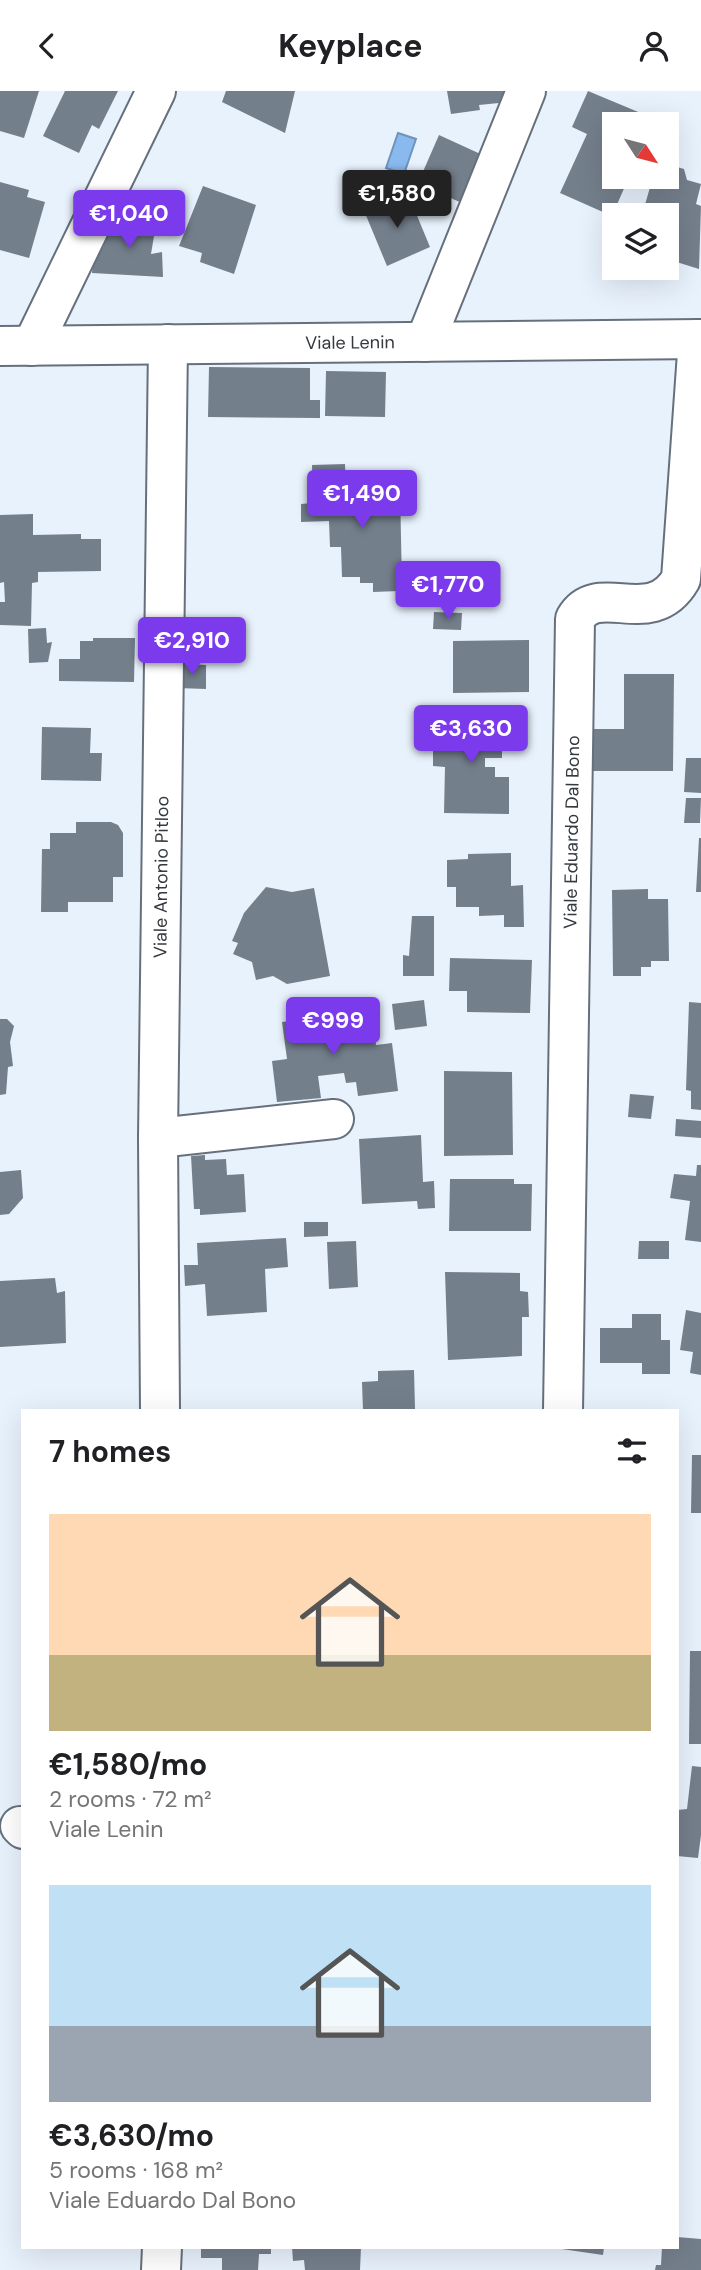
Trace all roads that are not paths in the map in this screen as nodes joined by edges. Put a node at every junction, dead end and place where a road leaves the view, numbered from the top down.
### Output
1 (156, 91) edge
2 (526, 91) edge
3 (700, 339) edge
4 (425, 342) junction
5 (168, 344) junction
6 (16, 346) edge
7 (334, 1119) dead end
8 (158, 1138) junction
9 (160, 1409) edge
10 (564, 1409) edge
11 (162, 2249) edge
12 (161, 2270) edge

1 - 6 street
2 - 4 street
3 - 4 street, Viale Lenin
3 - 10 street, Viale Eduardo Dal Bono
4 - 5 street, Viale Lenin
5 - 6 street, Viale Lenin
5 - 8 street, Viale Antonio Pitloo
7 - 8 street
8 - 9 street, Viale Antonio Pitloo
11 - 12 street

